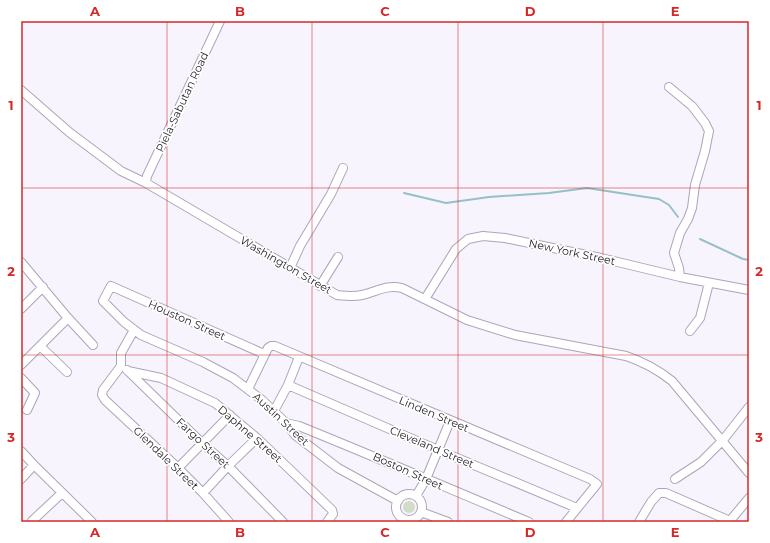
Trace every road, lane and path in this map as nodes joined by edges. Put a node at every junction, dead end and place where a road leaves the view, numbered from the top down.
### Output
1 (220, 21) edge
2 (669, 87) dead end
3 (21, 90) edge
4 (343, 168) dead end
5 (146, 183) junction
6 (338, 257) dead end
7 (21, 262) edge
8 (290, 268) junction
9 (680, 277) junction
10 (710, 283) junction
11 (320, 286) junction
12 (43, 287) junction
13 (749, 290) edge
14 (426, 299) junction
15 (103, 301) joint
16 (21, 309) edge
17 (68, 318) junction
18 (134, 330) junction
19 (690, 331) dead end
20 (93, 345) dead end
21 (40, 346) junction
22 (264, 354) junction
23 (299, 357) junction
24 (21, 365) edge
25 (124, 368) junction
26 (67, 372) dead end
27 (21, 378) edge
28 (288, 385) junction
29 (248, 389) junction
30 (749, 407) edge
31 (27, 410) dead end
32 (274, 411) junction
33 (230, 414) junction
34 (450, 421) junction
35 (286, 423) junction
36 (257, 438) junction
37 (723, 440) junction
38 (203, 444) junction
39 (438, 450) junction
40 (21, 451) edge
41 (34, 465) junction
42 (228, 466) junction
43 (178, 468) junction
44 (749, 473) edge
45 (21, 479) edge
46 (426, 479) junction
47 (675, 480) dead end
48 (62, 493) junction
49 (203, 493) junction
50 (416, 496) junction
51 (749, 498) edge
52 (398, 501) junction
53 (577, 508) junction
54 (421, 512) junction
55 (399, 518) edge
56 (87, 520) edge
57 (32, 521) dead end
58 (408, 521) edge
59 (229, 522) edge
60 (283, 522) edge
61 (327, 522) edge
62 (448, 522) edge
63 (529, 522) edge
64 (566, 522) edge
65 (639, 522) edge
66 (729, 522) edge

1 - 5 street, Piela-Sabutan Road
2 - 9 street
3 - 5 street, Washington Street
4 - 8 street
5 - 8 street, Washington Street
6 - 11 street
7 - 12 street
8 - 11 street, Washington Street
9 - 10 street, New York Street
9 - 14 street, New York Street
10 - 13 street, New York Street
10 - 19 street
11 - 14 street, Washington Street
12 - 16 street
12 - 17 street
14 - 37 street, Washington Street
15 - 18 street, Austin Street
15 - 22 street, Houston Street
17 - 20 street
17 - 21 street
18 - 25 street
18 - 29 street, Austin Street
21 - 24 street
21 - 26 street
22 - 23 street, Linden Street
22 - 29 street
23 - 28 street
23 - 34 street, Linden Street
25 - 33 street, Daphne Street
25 - 38 street, Fargo Street
25 - 43 street, Glendale Street
27 - 31 street
28 - 32 street
28 - 39 street, Cleveland Street
29 - 32 street, Austin Street
30 - 37 street
32 - 35 street, Austin Street
33 - 36 street, Daphne Street
33 - 38 street
34 - 39 street
34 - 53 street, Linden Street
35 - 46 street, Boston Street
35 - 52 street, Austin Street
36 - 42 street
36 - 61 street, Daphne Street
37 - 44 street, Washington Street
37 - 47 street
38 - 42 street, Fargo Street
38 - 43 street
39 - 46 street
39 - 53 street, Cleveland Street
40 - 41 street
41 - 45 street
41 - 48 street
42 - 49 street
42 - 60 street, Fargo Street
43 - 49 street, Glendale Street
46 - 50 street
46 - 63 street, Boston Street
48 - 56 street
48 - 57 street
49 - 59 street, Glendale Street
50 - 52 street
50 - 54 street
51 - 66 street
52 - 55 street
53 - 64 street
54 - 58 street
54 - 62 street
55 - 58 street
65 - 66 street

